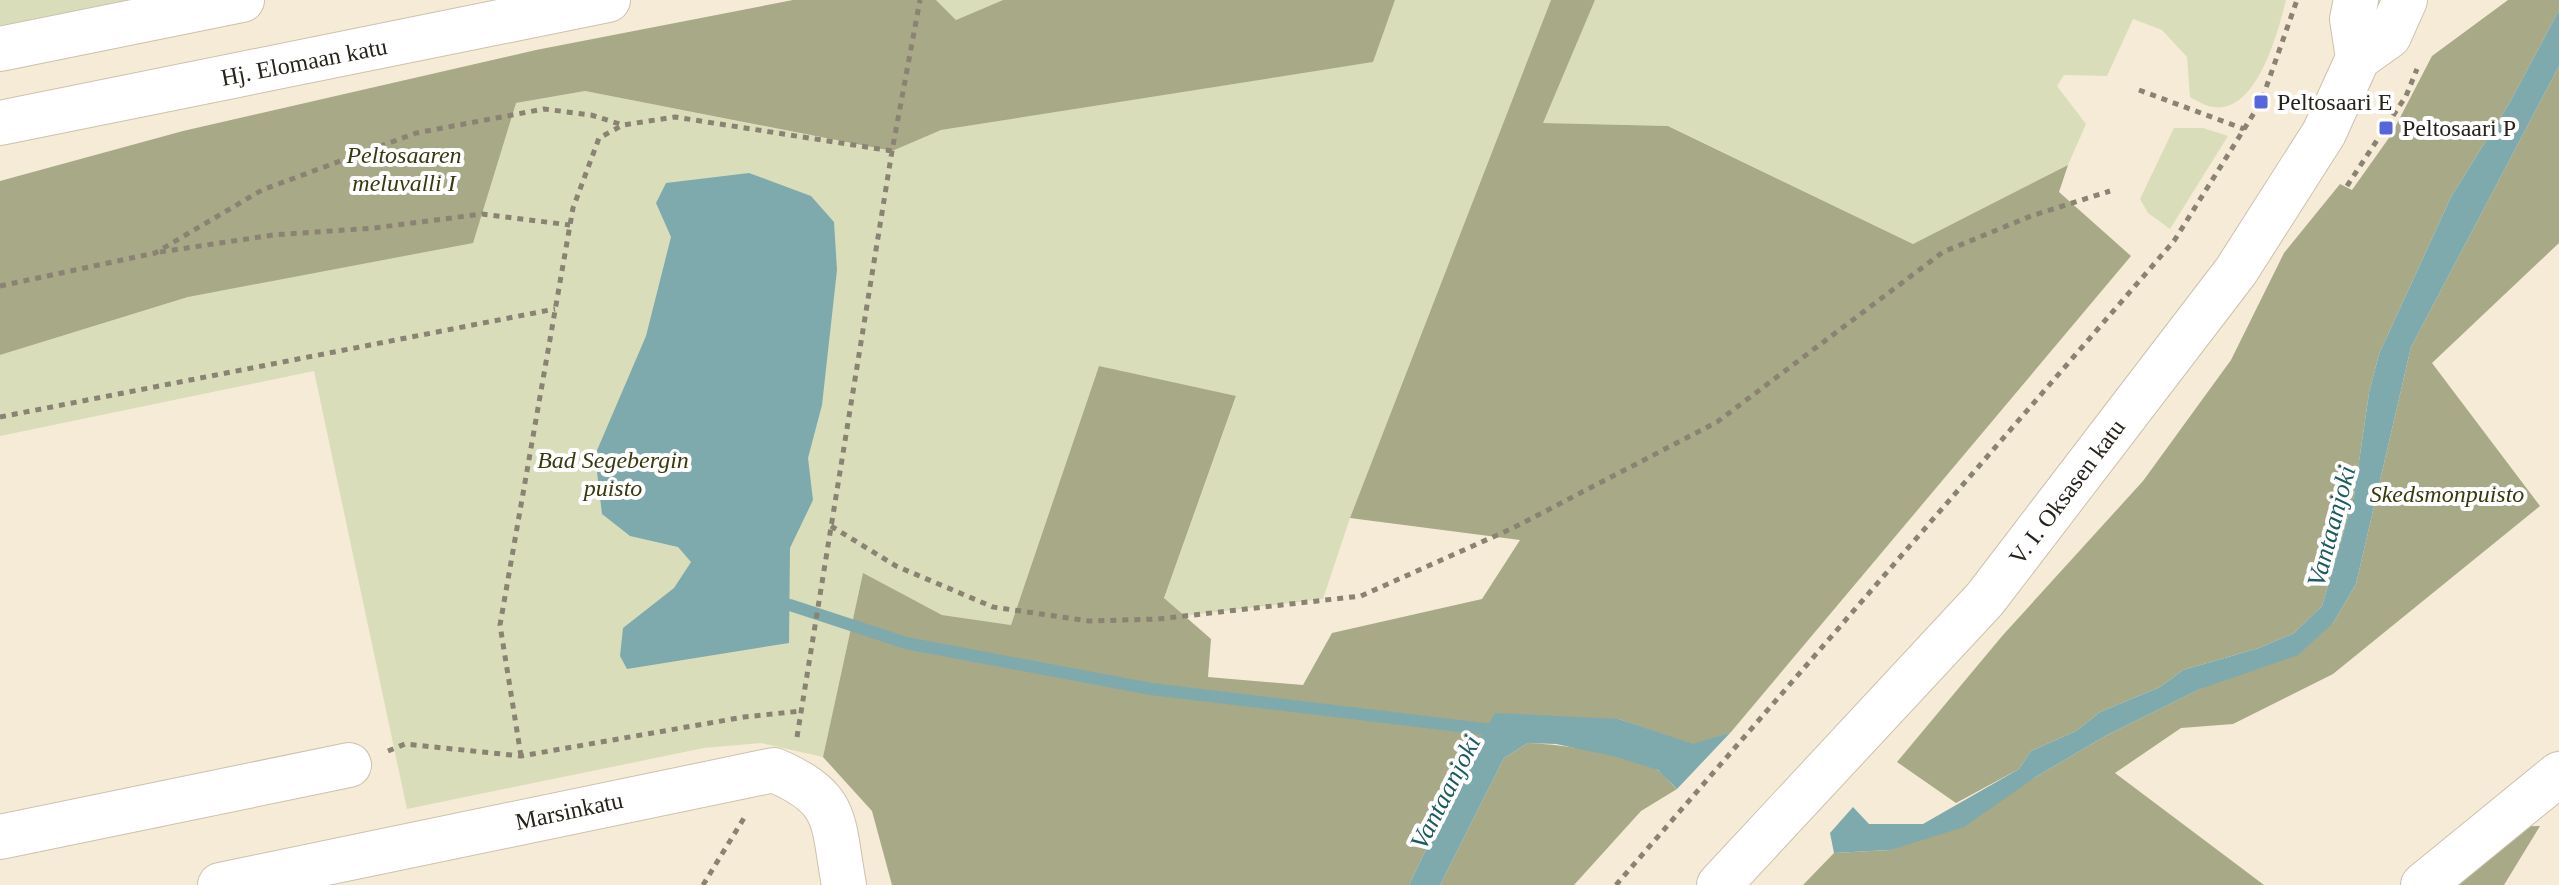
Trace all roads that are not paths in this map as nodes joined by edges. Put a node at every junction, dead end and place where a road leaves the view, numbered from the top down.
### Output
1 (242, 0) edge
2 (608, 0) edge
3 (2356, 0) edge
4 (2405, 0) edge
5 (0, 49) edge
6 (2358, 58) junction
7 (0, 123) edge
8 (349, 765) road end
9 (2559, 774) edge
10 (0, 837) edge
11 (220, 885) edge
12 (844, 885) edge
13 (1719, 885) edge
14 (2423, 885) edge

1 - 5 street
2 - 7 street, Hj. Elomaan katu
3 - 6 street
4 - 6 street, V. I. Oksasen katu
6 - 13 street, V. I. Oksasen katu
8 - 10 street
9 - 14 street
11 - 12 street, Marsinkatu

